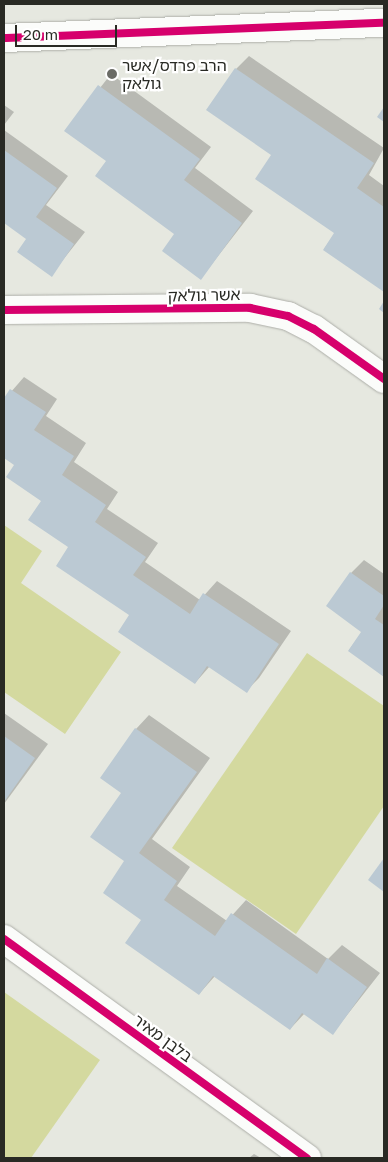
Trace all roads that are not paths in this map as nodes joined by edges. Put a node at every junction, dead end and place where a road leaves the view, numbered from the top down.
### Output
1 (384, 23) edge
2 (4, 38) edge
3 (4, 310) edge
4 (384, 379) edge
5 (4, 939) edge
6 (307, 1158) edge

1 - 2 street
3 - 4 street, אשר גולאק
5 - 6 street, בלבן מאיר

